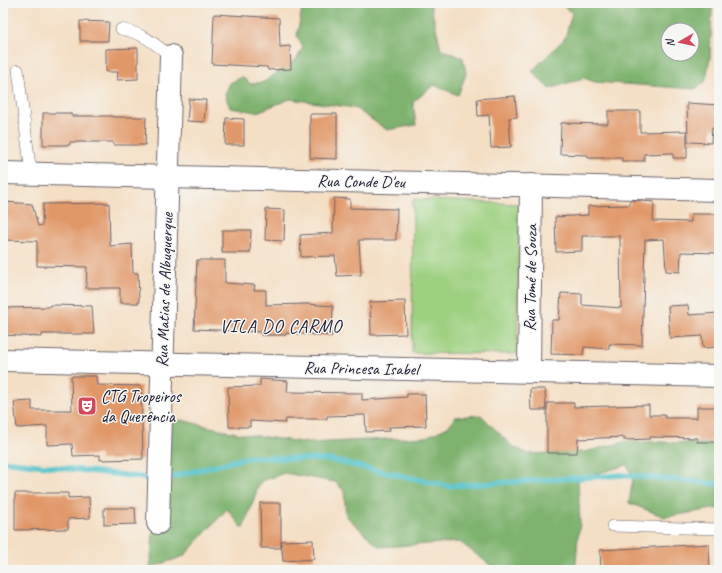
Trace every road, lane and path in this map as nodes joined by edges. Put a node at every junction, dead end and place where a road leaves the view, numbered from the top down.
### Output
1 (121, 29) dead end
2 (171, 56) joint
3 (18, 70) dead end
4 (3, 173) edge
5 (30, 174) junction
6 (167, 177) junction
7 (531, 185) junction
8 (719, 190) edge
9 (3, 360) edge
10 (162, 363) junction
11 (529, 371) junction
12 (719, 376) edge
13 (158, 523) dead end
14 (612, 526) dead end
15 (719, 529) edge

1 - 2 lane
2 - 6 street, Rua Matias de Albuquerque
3 - 5 lane
4 - 5 street, Rua Conde D'eu
5 - 6 street, Rua Conde D'eu
6 - 7 street, Rua Conde D'eu
6 - 10 street, Rua Matias de Albuquerque
7 - 8 street, Rua Conde D'eu
7 - 11 street, Rua Tomé de Souza
9 - 10 street, Rua Princesa Isabel
10 - 11 street, Rua Princesa Isabel
10 - 13 street, Rua Matias de Albuquerque
11 - 12 street, Rua Princesa Isabel
14 - 15 lane

